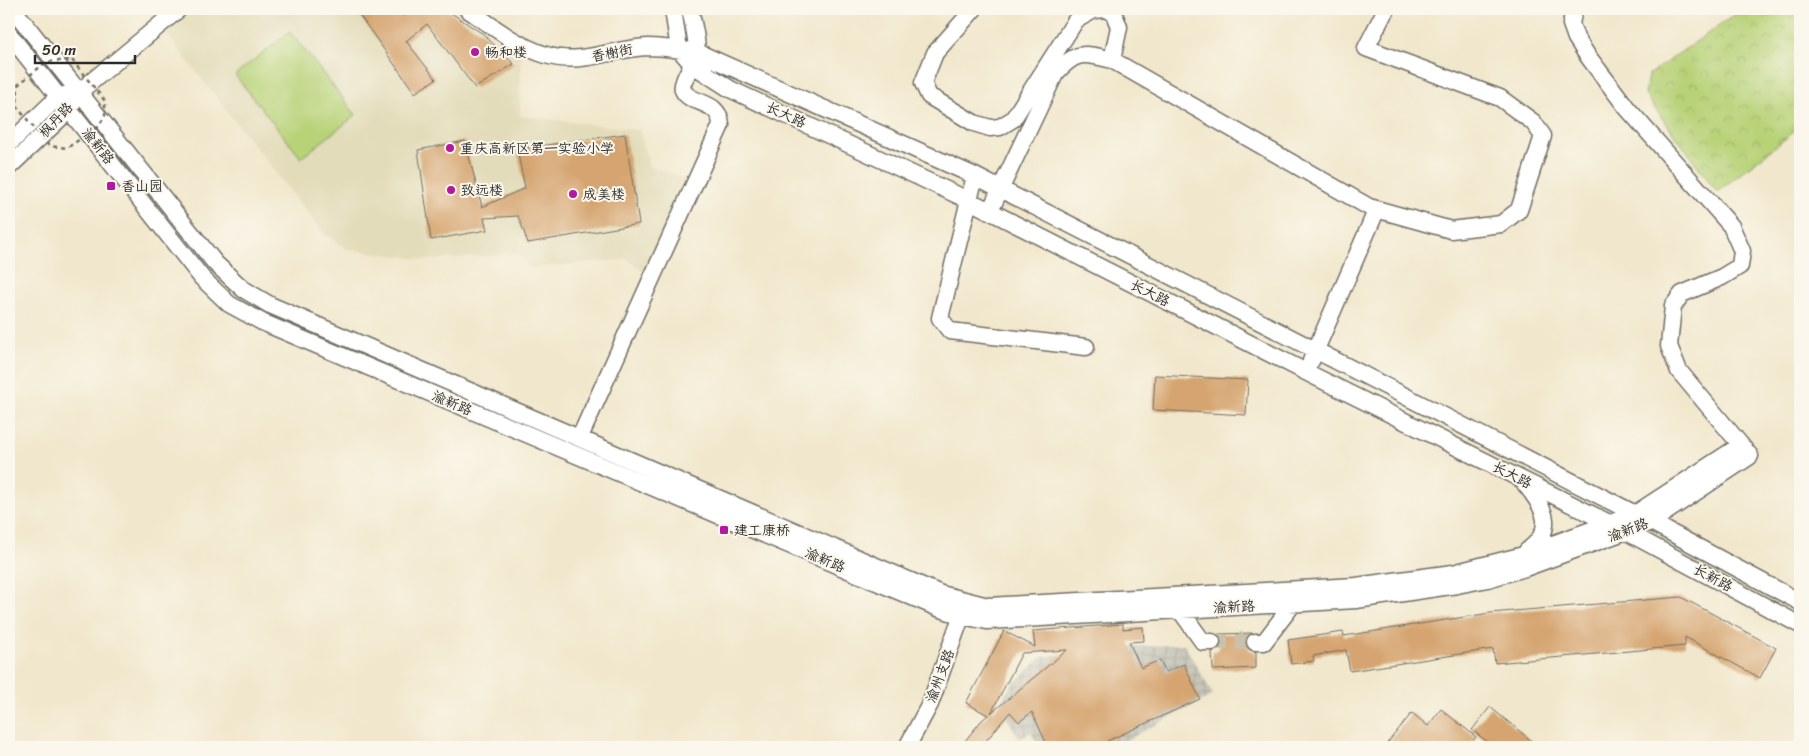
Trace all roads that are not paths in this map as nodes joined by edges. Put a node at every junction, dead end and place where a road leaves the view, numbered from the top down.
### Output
1 (12, 9) edge
2 (179, 9) edge
3 (467, 9) edge
4 (673, 9) edge
5 (690, 9) edge
6 (974, 9) edge
7 (1386, 9) edge
8 (1574, 9) edge
9 (9, 34) edge
10 (679, 49) junction
11 (695, 59) junction
12 (1112, 60) junction
13 (79, 92) junction
14 (59, 96) junction
15 (69, 110) junction
16 (9, 144) edge
17 (9, 167) edge
18 (975, 176) junction
19 (1001, 190) junction
20 (968, 200) junction
21 (1377, 209) junction
22 (990, 211) junction
23 (1086, 347) dead end
24 (1315, 350) junction
25 (1306, 372) junction
26 (580, 437) junction
27 (1745, 450) junction
28 (1522, 480) junction
29 (1635, 514) junction
30 (1651, 522) junction
31 (1610, 524) junction
32 (1625, 531) junction
33 (1520, 556) junction
34 (1800, 602) edge
35 (1293, 604) junction
36 (965, 609) junction
37 (1180, 610) junction
38 (1800, 625) edge
39 (1212, 642) tunnel mouth
40 (1255, 642) tunnel mouth
41 (907, 747) edge

1 - 13 street, 渝新路
2 - 13 street
3 - 10 street, 香榭街
4 - 10 street
5 - 11 street
6 - 12 street
7 - 21 street
8 - 27 street
9 - 14 street, 渝新路
10 - 11 street, 香榭街
11 - 18 street, 长大路
11 - 20 street, 长大路
11 - 26 street
12 - 19 street
12 - 21 street
13 - 14 street, 枫丹路
13 - 15 street, 枫丹路
13 - 26 street, 渝新路
14 - 15 street, 渝新路
14 - 16 street, 枫丹路
15 - 17 street, 枫丹路
15 - 36 street, 渝新路
18 - 19 street, 长大路
18 - 20 street
19 - 22 street
19 - 24 street, 长大路
20 - 22 street, 长大路
20 - 23 street
21 - 24 street
22 - 25 street, 长大路
24 - 25 street
24 - 29 street, 长大路
25 - 28 street, 长大路
26 - 36 street, 渝新路
27 - 29 street, 渝新路
27 - 30 street, 渝新路
28 - 31 street, 长大路
28 - 33 street
29 - 30 street, 长大路
29 - 31 street, 渝新路
30 - 32 street, 渝新路
30 - 34 street, 长新路
31 - 32 street, 长大路
31 - 33 street, 渝新路
32 - 35 street, 渝新路
32 - 38 street, 长新路
33 - 36 street, 渝新路
35 - 37 street, 渝新路
35 - 40 street
36 - 37 street, 渝新路
36 - 41 street, 渝州支路
37 - 39 street

